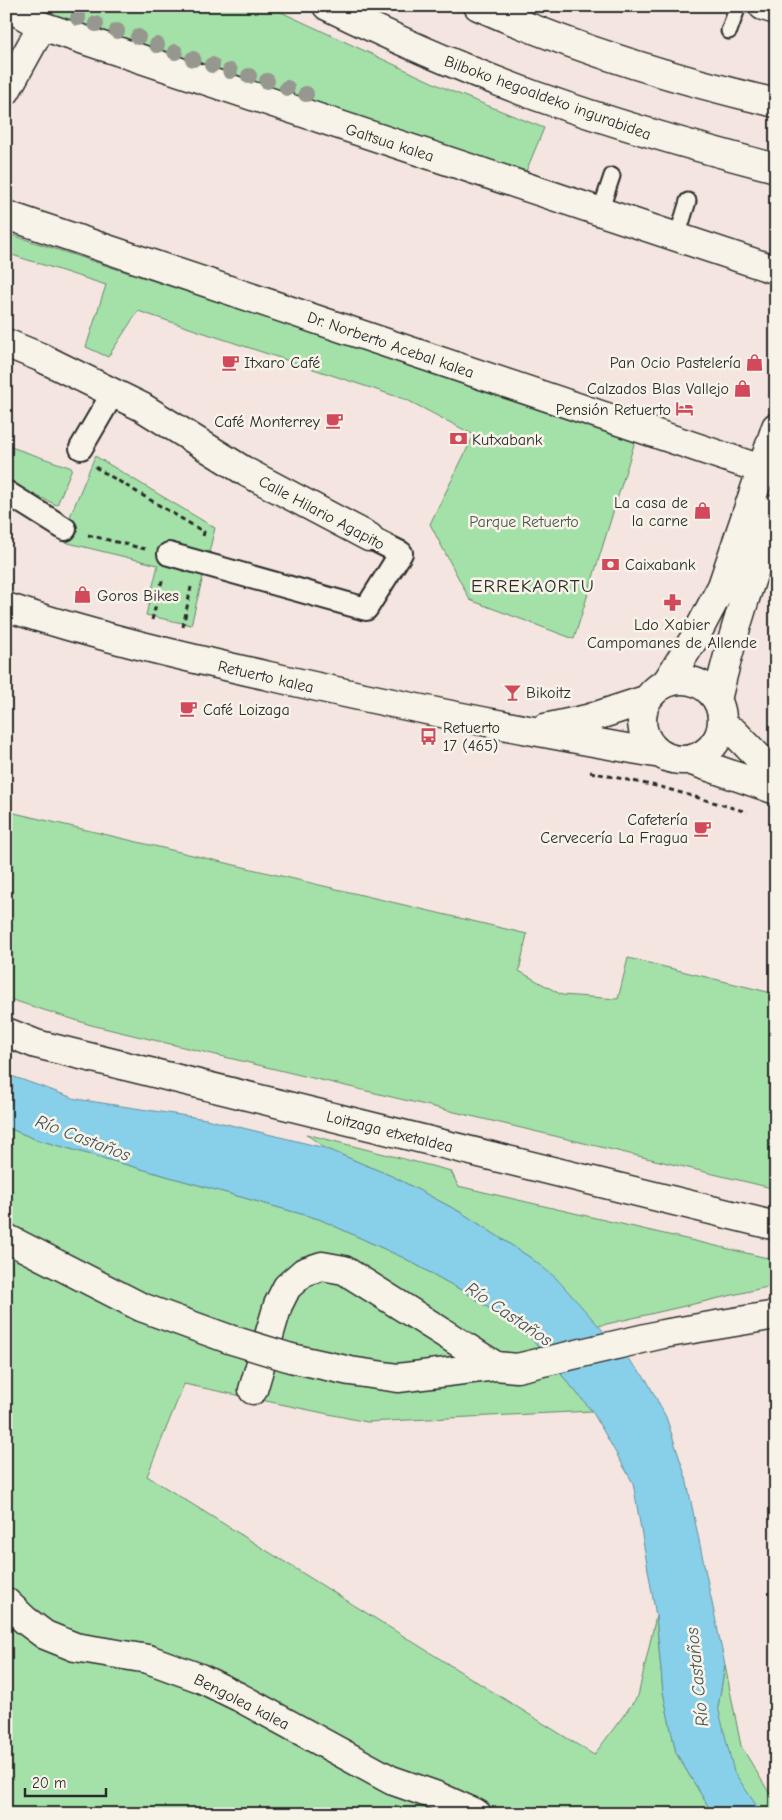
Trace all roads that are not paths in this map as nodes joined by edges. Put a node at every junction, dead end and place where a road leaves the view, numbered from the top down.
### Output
1 (7, 6) edge
2 (327, 6) edge
3 (478, 6) edge
4 (738, 6) edge
5 (763, 6) edge
6 (776, 10) edge
7 (42, 26) junction
8 (729, 31) dead end
9 (6, 91) edge
10 (776, 103) edge
11 (776, 168) edge
12 (612, 176) dead end
13 (688, 201) dead end
14 (600, 212) junction
15 (6, 215) edge
16 (677, 237) junction
17 (776, 270) edge
18 (6, 343) edge
19 (113, 393) junction
20 (776, 427) edge
21 (81, 448) dead end
22 (769, 472) edge
23 (6, 492) edge
24 (776, 509) edge
25 (75, 532) road end
26 (369, 537) joint
27 (169, 554) road end
28 (6, 607) edge
29 (657, 691) junction
30 (717, 700) junction
31 (722, 728) junction
32 (529, 731) junction
33 (661, 754) junction
34 (689, 760) junction
35 (776, 772) edge
36 (776, 790) edge
37 (6, 1032) edge
38 (776, 1226) edge
39 (6, 1238) edge
40 (776, 1315) edge
41 (507, 1367) junction
42 (253, 1390) dead end
43 (6, 1602) edge
44 (477, 1814) edge

1 - 7 main road, Galtsua kalea
2 - 11 main road, Bilboko hegoaldeko ingurabidea
3 - 10 main road
4 - 8 lane
5 - 6 main road
7 - 9 main road
7 - 14 main road, Galtsua kalea
12 - 14 lane
13 - 16 lane
14 - 16 main road, Galtsua kalea
15 - 22 main road, Dr. Norberto Acebal kalea
16 - 17 main road, Galtsua kalea
18 - 19 main road, Calle Hilario Agapito
19 - 21 street
19 - 26 main road, Calle Hilario Agapito
20 - 22 main road
22 - 29 main road
23 - 25 street
24 - 30 main road
26 - 27 street, Calle Hilario Agapito
28 - 32 main road, Retuerto kalea
29 - 30 main road
29 - 32 main road
29 - 33 main road
30 - 31 main road
31 - 34 main road
31 - 35 main road
32 - 33 main road, Retuerto kalea
33 - 34 main road
34 - 36 main road
37 - 38 main road, Loitzaga etxetaldea
39 - 41 main road, bridge
40 - 41 main road
41 - 42 main road
43 - 44 main road, Bengolea kalea

